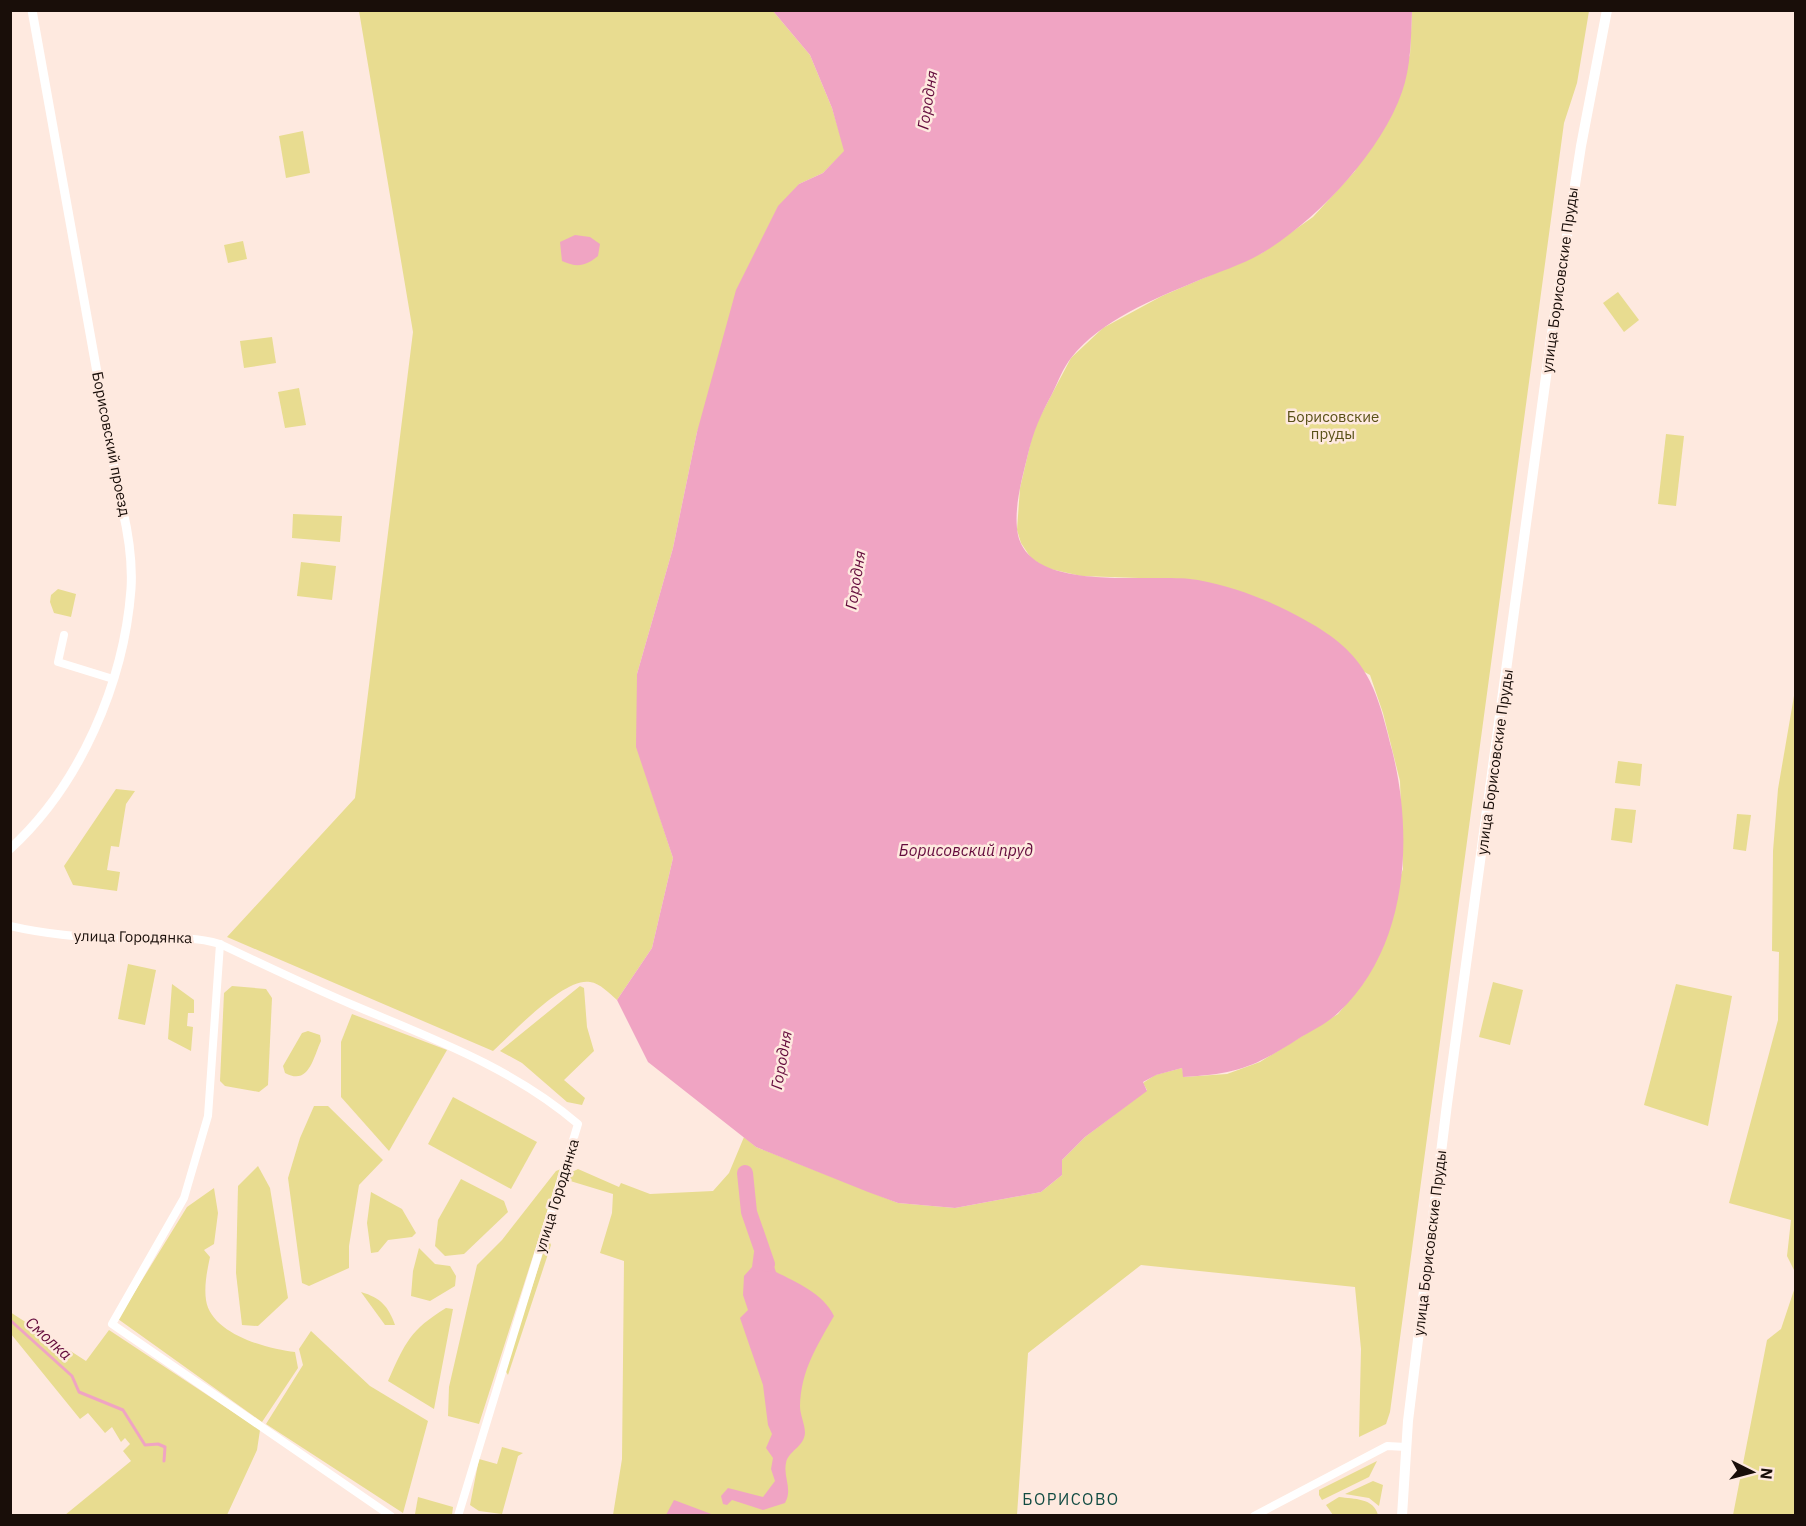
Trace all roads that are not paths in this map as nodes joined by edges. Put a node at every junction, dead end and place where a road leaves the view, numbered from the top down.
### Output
1 (32, 10) edge
2 (1607, 10) edge
3 (64, 635) dead end
4 (112, 679) junction
5 (10, 849) edge
6 (10, 926) edge
7 (220, 944) junction
8 (1406, 1447) junction
9 (392, 1515) edge
10 (458, 1515) edge
11 (1254, 1515) edge
12 (1402, 1515) edge

1 - 4 street, Борисовский проезд
2 - 8 main road, улица Борисовские Пруды
3 - 4 street
4 - 5 street, Борисовский проезд
6 - 7 street, улица Городянка
7 - 9 street
7 - 10 street, улица Городянка
8 - 11 street
8 - 12 main road, улица Борисовские Пруды

